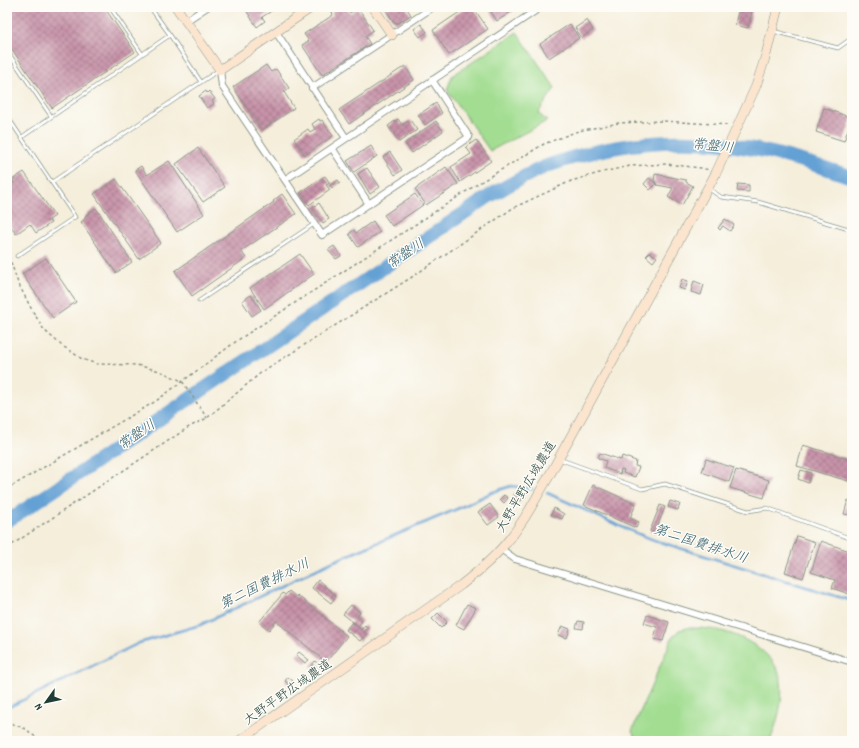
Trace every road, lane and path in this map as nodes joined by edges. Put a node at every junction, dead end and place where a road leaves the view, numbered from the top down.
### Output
1 (110, 7) edge
2 (150, 7) edge
3 (176, 7) edge
4 (207, 7) edge
5 (312, 7) edge
6 (373, 7) edge
7 (432, 7) edge
8 (541, 7) edge
9 (778, 7) edge
10 (186, 22) junction
11 (772, 30) junction
12 (276, 32) junction
13 (170, 35) junction
14 (392, 35) junction
15 (852, 38) edge
16 (7, 51) edge
17 (142, 54) junction
18 (220, 70) junction
19 (432, 80) junction
20 (201, 82) junction
21 (312, 88) junction
22 (7, 116) edge
23 (51, 116) junction
24 (737, 128) junction
25 (22, 137) junction
26 (346, 138) junction
27 (332, 148) junction
28 (717, 170) junction
29 (286, 179) junction
30 (52, 182) junction
31 (708, 188) junction
32 (369, 204) junction
33 (314, 223) junction
34 (852, 230) edge
35 (7, 251) edge
36 (16, 256) dead end
37 (199, 301) dead end
38 (182, 381) junction
39 (206, 418) junction
40 (558, 459) junction
41 (7, 489) edge
42 (852, 539) edge
43 (7, 548) edge
44 (501, 549) junction
45 (852, 662) edge
46 (7, 720) edge
47 (40, 741) edge
48 (239, 741) edge

1 - 17 lane
2 - 13 lane
3 - 10 street
4 - 10 street
5 - 12 street
6 - 14 street
7 - 14 street
8 - 19 street
9 - 11 street
10 - 18 street
11 - 15 lane
11 - 24 street
12 - 18 street
12 - 21 street
13 - 17 lane
13 - 20 lane
14 - 21 street
16 - 23 lane
17 - 23 lane
18 - 20 lane
18 - 29 street
19 - 26 street
19 - 32 street
20 - 30 lane
21 - 26 street
22 - 25 lane
23 - 25 lane
24 - 28 street, 大野平野広域農道
24 - 38 path
25 - 30 lane
26 - 27 street
27 - 29 street
27 - 32 street
28 - 31 street, 大野平野広域農道
28 - 39 path
29 - 33 street
30 - 36 lane
31 - 34 lane
31 - 40 street, 大野平野広域農道
32 - 33 street
33 - 37 lane
35 - 38 path
38 - 39 path
38 - 41 path
39 - 43 path
40 - 42 lane
40 - 44 street, 大野平野広域農道
44 - 45 street
44 - 48 street, 大野平野広域農道
46 - 47 path

